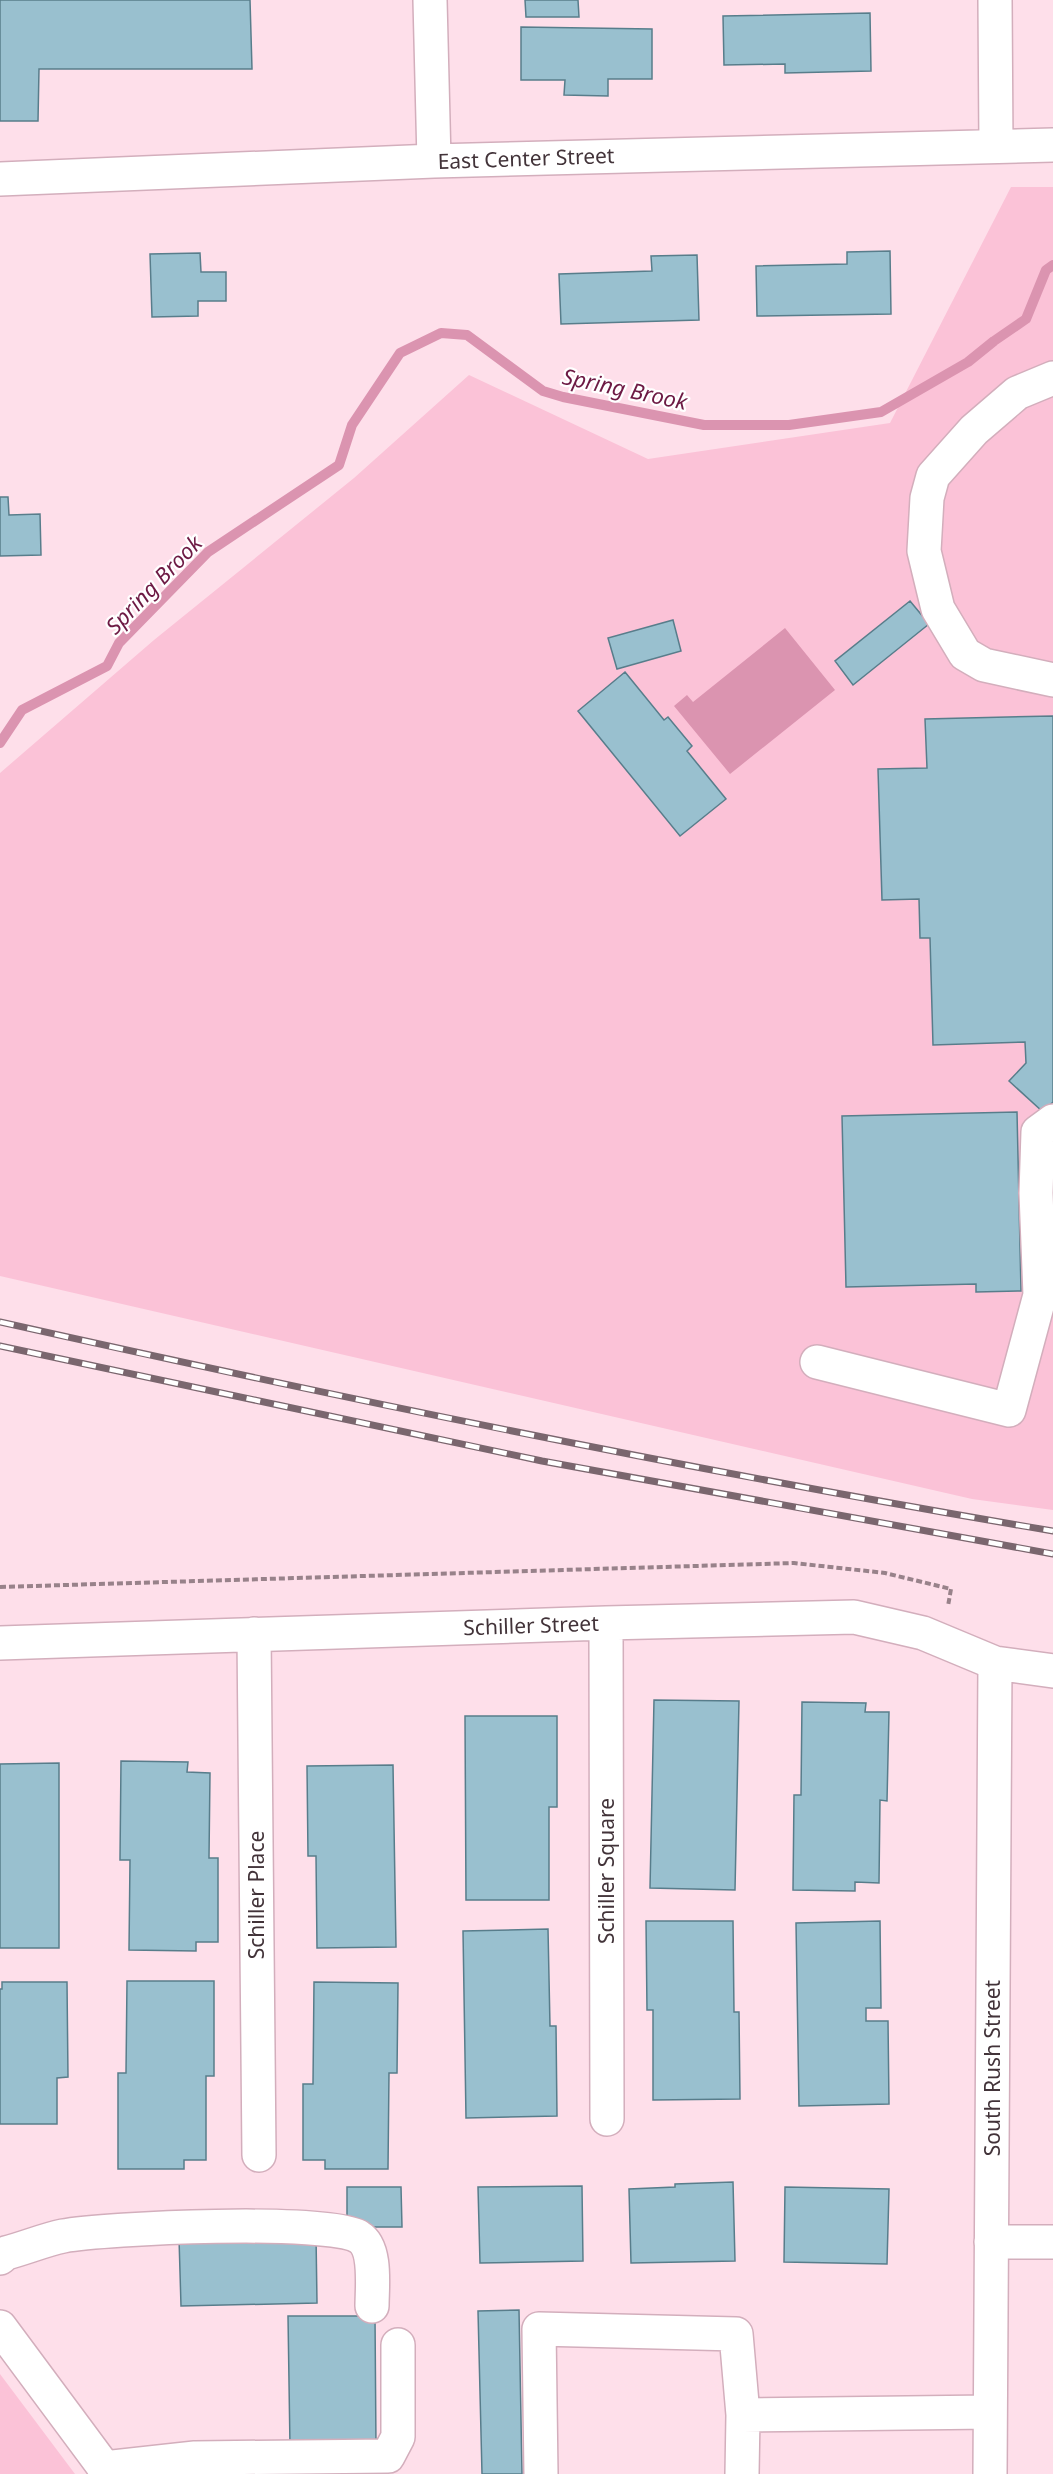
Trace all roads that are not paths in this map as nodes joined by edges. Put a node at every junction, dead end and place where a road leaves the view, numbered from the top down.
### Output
1 (430, 0) edge
2 (995, 0) edge
3 (1053, 145) edge
4 (996, 146) junction
5 (434, 161) junction
6 (0, 179) edge
7 (1053, 378) edge
8 (1053, 680) edge
9 (1053, 1121) edge
10 (817, 1362) dead end
11 (606, 1623) junction
12 (254, 1634) junction
13 (0, 1643) edge
14 (995, 1663) junction
15 (1053, 1671) edge
16 (607, 2120) dead end
17 (258, 2155) dead end
18 (991, 2242) junction
19 (1053, 2242) edge
20 (0, 2258) edge
21 (372, 2306) dead end
22 (0, 2327) edge
23 (398, 2345) dead end
24 (990, 2412) junction
25 (743, 2415) junction
26 (107, 2471) edge
27 (541, 2474) edge
28 (742, 2474) edge
29 (990, 2474) edge

1 - 5 street
2 - 4 street
3 - 4 street, East Center Street
4 - 5 street, East Center Street
5 - 6 street, East Center Street
7 - 8 street
9 - 10 street
11 - 12 street, Schiller Street
11 - 14 street, Schiller Street
11 - 16 street, Schiller Square
12 - 13 street, Schiller Street
12 - 17 street, Schiller Place
14 - 15 street, Schiller Street
14 - 18 street, South Rush Street
18 - 19 street
18 - 24 street, South Rush Street
20 - 21 street
22 - 26 street
23 - 26 street
24 - 25 street
24 - 29 street, South Rush Street
25 - 27 street
25 - 28 street

